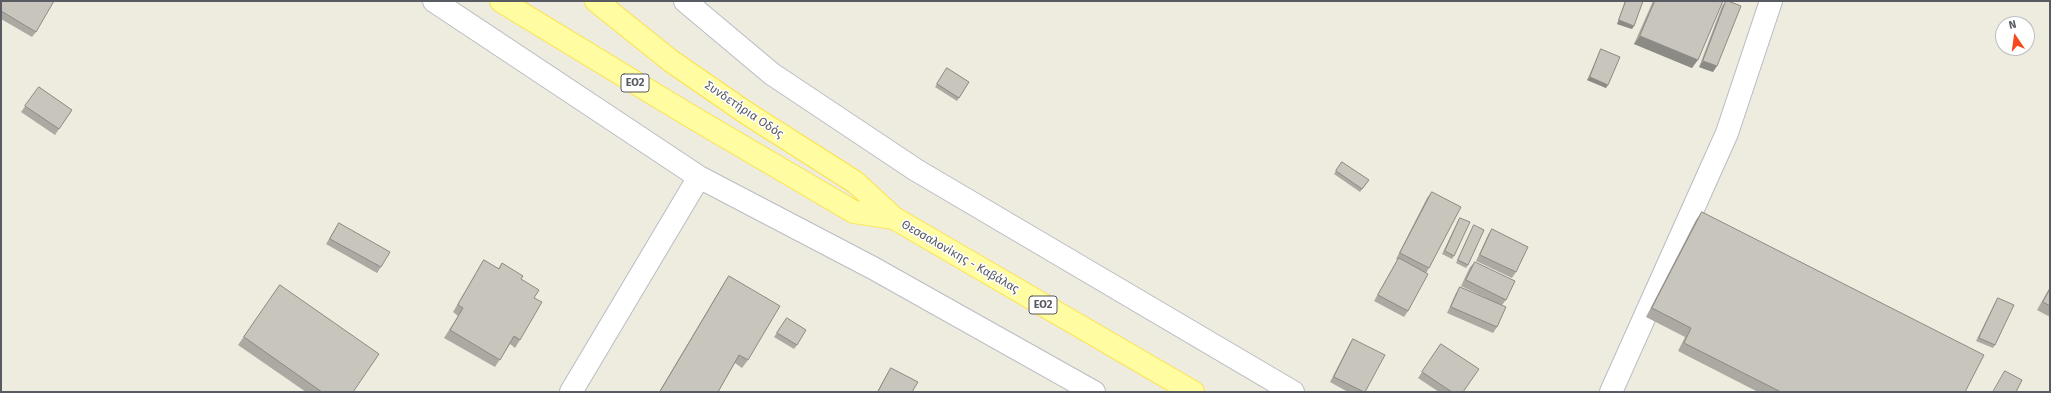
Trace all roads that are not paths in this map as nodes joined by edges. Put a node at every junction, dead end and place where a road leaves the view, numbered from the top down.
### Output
1 (434, 1) edge
2 (501, 1) edge
3 (596, 1) edge
4 (685, 1) edge
5 (1771, 1) edge
6 (699, 177) junction
7 (894, 218) junction
8 (571, 392) edge
9 (1094, 392) edge
10 (1193, 392) edge
11 (1293, 392) edge
12 (1611, 392) edge

1 - 6 street
2 - 7 main road, ΕΟ2
3 - 7 main road, Συνδετήρια Οδός
4 - 11 street
5 - 12 street
6 - 8 street
6 - 9 street
7 - 10 main road, Θεσσαλονίκης - Καβάλας / ΕΟ2

